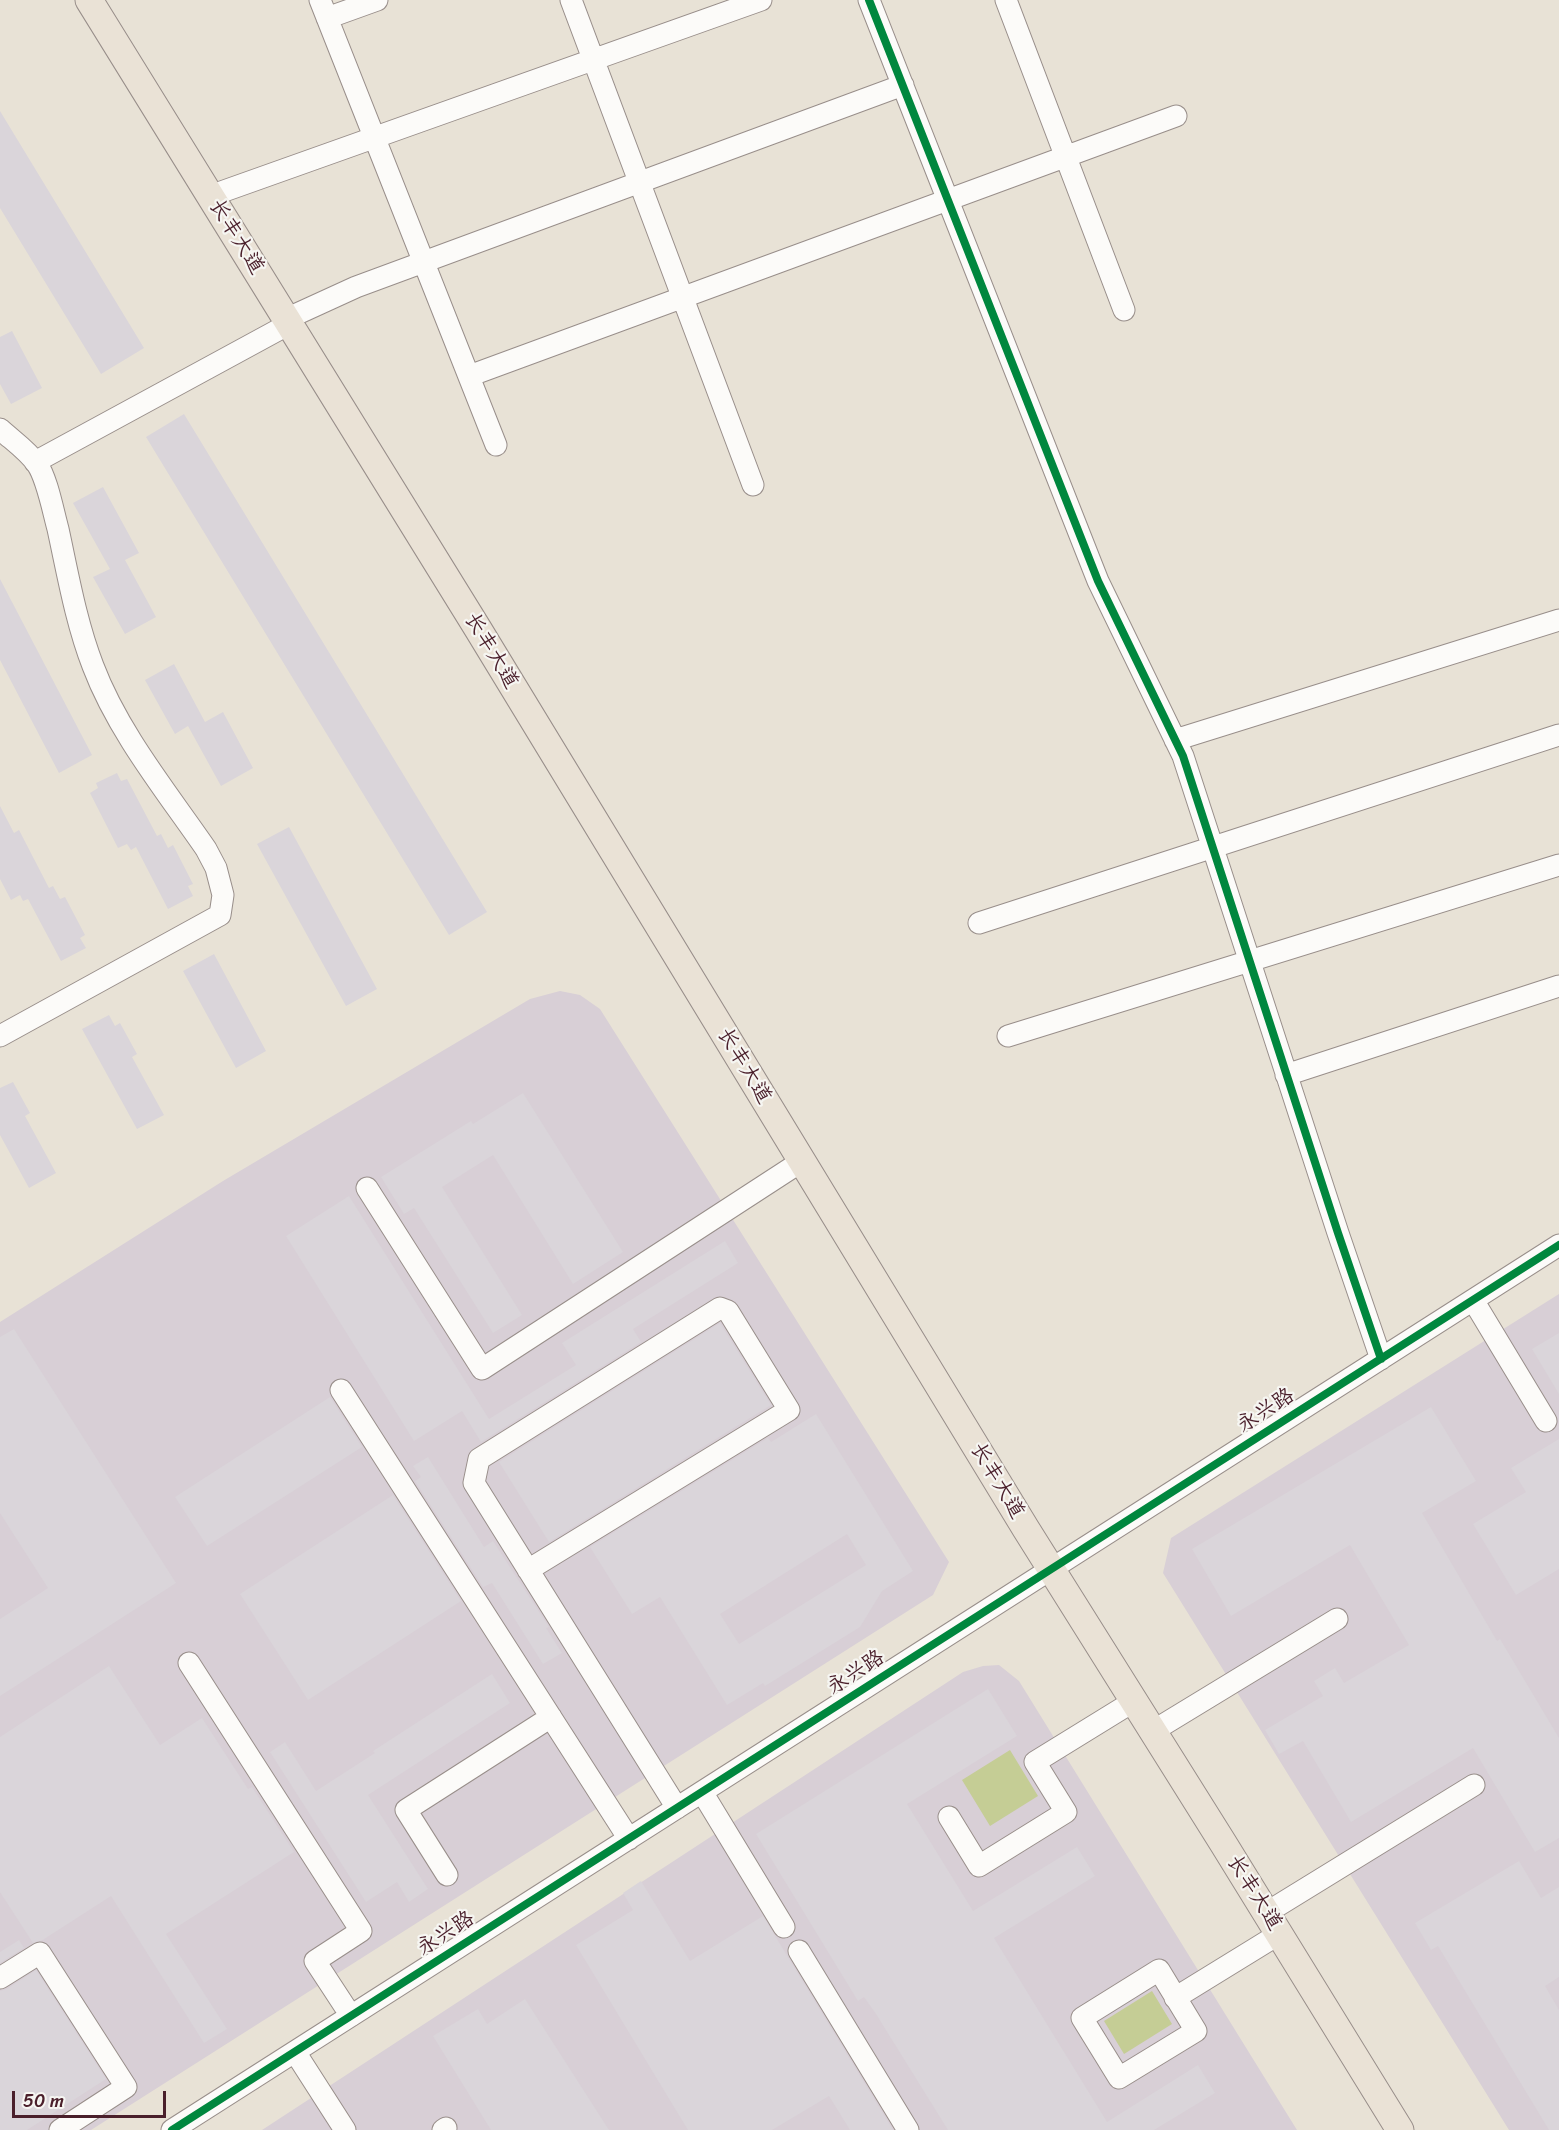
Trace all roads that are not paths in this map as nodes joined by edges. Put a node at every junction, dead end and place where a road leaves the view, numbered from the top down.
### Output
1 (89, 0) edge
2 (377, 0) edge
3 (571, 0) edge
4 (761, 0) edge
5 (869, 0) edge
6 (1006, 0) edge
7 (323, 9) edge
8 (593, 60) junction
9 (903, 85) junction
10 (1176, 116) dead end
11 (374, 138) junction
12 (1066, 156) junction
13 (639, 182) junction
14 (210, 196) junction
15 (948, 200) junction
16 (423, 263) junction
17 (682, 297) junction
18 (1124, 310) dead end
19 (288, 322) junction
20 (469, 376) junction
21 (0, 429) edge
22 (496, 445) dead end
23 (35, 462) junction
24 (753, 485) dead end
25 (1559, 620) edge
26 (1559, 735) edge
27 (1174, 740) junction
28 (1212, 847) junction
29 (1559, 865) edge
30 (979, 923) dead end
31 (1249, 961) junction
32 (1559, 986) edge
33 (0, 1036) edge
34 (1008, 1036) dead end
35 (1286, 1075) junction
36 (802, 1161) junction
37 (367, 1188) dead end
38 (1559, 1245) edge
39 (1473, 1300) junction
40 (1381, 1359) junction
41 (341, 1390) dead end
42 (1546, 1421) dead end
43 (528, 1569) junction
44 (1051, 1569) junction
45 (1337, 1619) dead end
46 (189, 1663) dead end
47 (1134, 1701) junction
48 (551, 1717) junction
49 (1153, 1731) junction
50 (1474, 1785) dead end
51 (702, 1792) junction
52 (677, 1808) junction
53 (949, 1817) dead end
54 (629, 1839) junction
55 (447, 1875) dead end
56 (1273, 1923) junction
57 (784, 1927) dead end
58 (799, 1951) dead end
59 (0, 1978) edge
60 (1175, 1998) junction
61 (351, 2016) junction
62 (295, 2052) junction
63 (60, 2130) edge
64 (172, 2130) edge
65 (345, 2130) edge
66 (908, 2130) edge
67 (1400, 2130) edge

1 - 14 main road, 长丰大道
2 - 7 street
3 - 8 street
4 - 8 street
5 - 9 street
6 - 12 street
7 - 11 street
8 - 11 street
8 - 13 street
9 - 13 street
9 - 15 street
10 - 12 street
11 - 14 street
11 - 16 street
12 - 15 street
12 - 18 street
13 - 16 street
13 - 17 street
14 - 19 main road, 长丰大道
15 - 17 street
15 - 27 street
16 - 19 street
16 - 20 street
17 - 20 street
17 - 24 street
19 - 23 street
19 - 36 main road, 长丰大道
20 - 22 street
21 - 23 street
23 - 33 street
25 - 27 street
26 - 28 street
27 - 28 street
28 - 30 street
28 - 31 street
29 - 31 street
31 - 34 street
31 - 35 street
32 - 35 street
35 - 40 street
36 - 37 street
36 - 44 main road, 长丰大道
38 - 39 street, 永兴路
39 - 40 street, 永兴路
39 - 42 street
40 - 44 street, 永兴路
41 - 48 street
43 - 43 street
43 - 52 street
44 - 47 main road, 长丰大道
44 - 51 street, 永兴路
45 - 49 street
46 - 61 street
47 - 49 main road, 长丰大道
47 - 53 street
48 - 54 street
48 - 55 street
49 - 56 main road, 长丰大道
50 - 56 street
51 - 52 street, 永兴路
51 - 57 street
52 - 54 street, 永兴路
54 - 61 street, 永兴路
56 - 60 street
56 - 67 main road, 长丰大道
58 - 66 street
59 - 63 street
60 - 60 street
61 - 62 street, 永兴路
62 - 64 street, 永兴路
62 - 65 street

